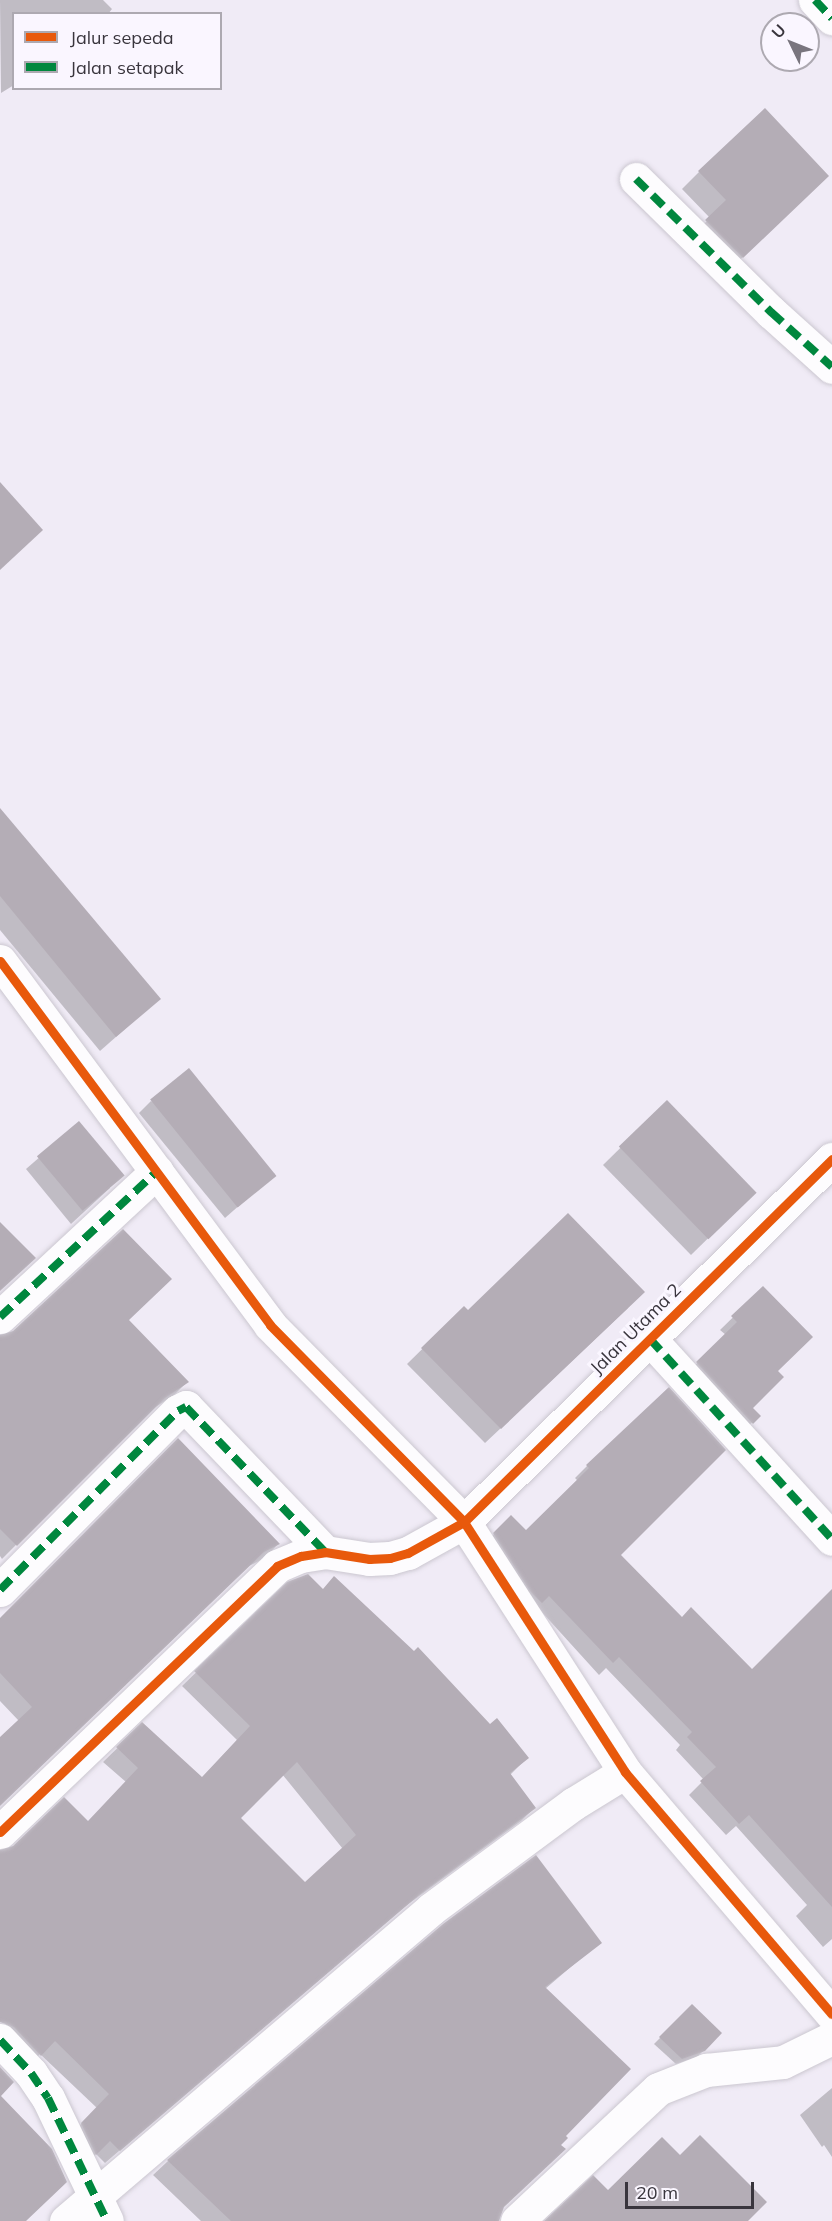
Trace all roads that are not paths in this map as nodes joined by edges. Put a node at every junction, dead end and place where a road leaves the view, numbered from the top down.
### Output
1 (814, 0) edge
2 (832, 18) edge
3 (636, 179) dead end
4 (832, 367) edge
5 (0, 961) edge
6 (832, 1159) edge
7 (157, 1171) junction
8 (0, 1317) edge
9 (650, 1339) junction
10 (464, 1522) junction
11 (832, 1539) edge
12 (325, 1552) junction
13 (0, 1590) edge
14 (625, 1772) junction
15 (0, 1832) edge
16 (832, 2014) edge
17 (832, 2038) edge
18 (0, 2040) edge
19 (102, 2208) edge
20 (66, 2221) edge
21 (516, 2221) edge

1 - 2 street
3 - 4 street
5 - 7 street
6 - 9 street, Jalan Utama 2
7 - 8 street
7 - 10 street
9 - 10 street, Jalan Utama 2
9 - 11 street
10 - 12 street, Jalan Utama 2
10 - 14 street
12 - 13 street
12 - 15 street
14 - 16 street
14 - 19 street
17 - 21 street
18 - 19 street
19 - 20 street

